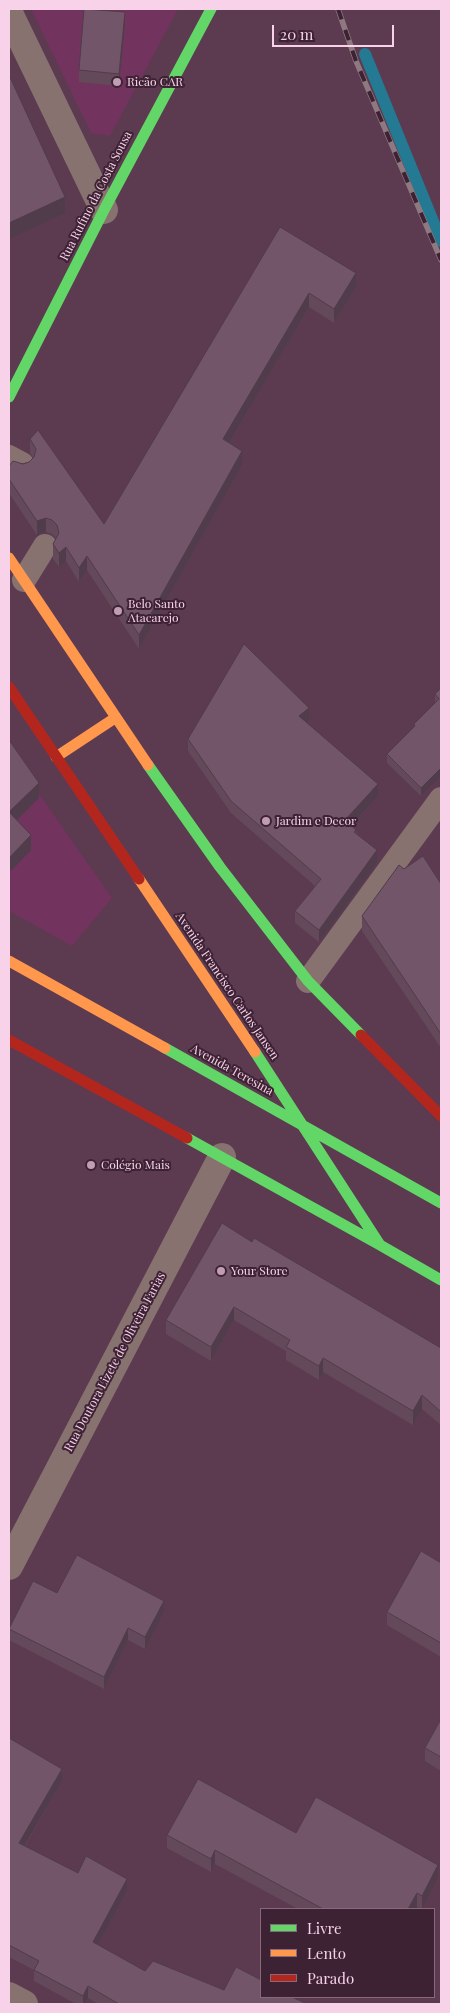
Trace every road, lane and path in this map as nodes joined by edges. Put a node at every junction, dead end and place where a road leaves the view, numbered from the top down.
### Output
1 (211, 9) edge
2 (9, 13) edge
3 (104, 210) junction
4 (9, 398) edge
5 (45, 546) dead end
6 (9, 558) edge
7 (24, 580) junction
8 (9, 686) edge
9 (115, 718) junction
10 (56, 757) junction
11 (441, 799) edge
12 (9, 961) edge
13 (308, 981) junction
14 (9, 1040) edge
15 (441, 1116) edge
16 (302, 1124) junction
17 (222, 1157) junction
18 (441, 1203) edge
19 (380, 1245) junction
20 (441, 1280) edge
21 (9, 1566) edge
22 (9, 1996) edge
23 (24, 2004) edge

1 - 3 main road, Rua Rufino da Costa Sousa
2 - 3 street
3 - 4 main road, Rua Rufino da Costa Sousa
5 - 7 lane
6 - 7 main road
7 - 9 main road
8 - 10 main road, Avenida Francisco Carlos Jansen
9 - 10 main road
9 - 13 main road
10 - 16 main road, Avenida Francisco Carlos Jansen
11 - 13 lane
12 - 16 main road, Avenida Teresina
13 - 15 main road
14 - 17 main road
16 - 18 main road, Avenida Teresina
16 - 19 main road, Avenida Francisco Carlos Jansen
17 - 19 main road
17 - 21 street, Rua Doutora Lizete de Oliveira Farias
19 - 20 main road, Avenida Francisco Carlos Jansen
22 - 23 street

